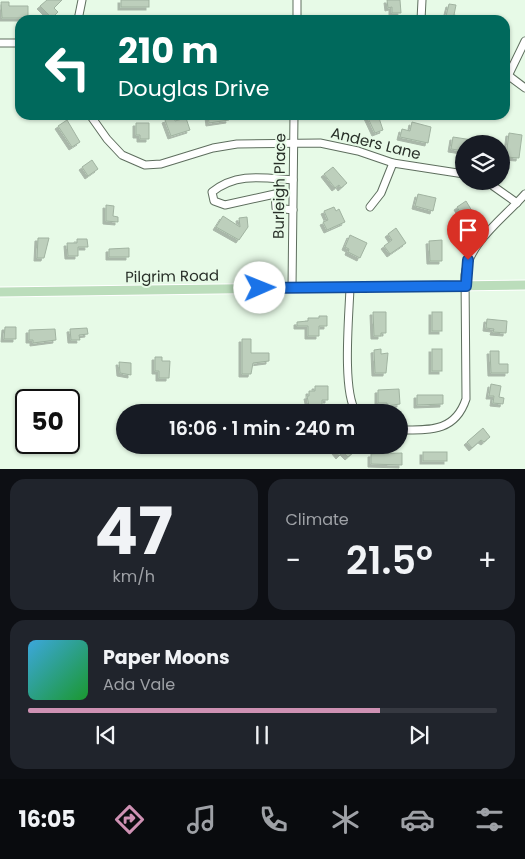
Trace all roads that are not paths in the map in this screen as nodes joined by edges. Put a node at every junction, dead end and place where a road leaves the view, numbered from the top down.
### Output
1 (82, 0) edge
2 (297, 0) edge
3 (422, 0) edge
4 (79, 15) edge
5 (297, 15) edge
6 (421, 15) edge
7 (525, 41) edge
8 (0, 43) edge
9 (15, 43) edge
10 (510, 68) edge
11 (510, 76) edge
12 (525, 88) edge
13 (94, 120) edge
14 (294, 120) edge
15 (294, 142) junction
16 (393, 162) junction
17 (455, 172) edge
18 (276, 179) junction
19 (293, 180) junction
20 (499, 190) edge
21 (275, 194) junction
22 (525, 194) edge
23 (517, 203) junction
24 (370, 207) dead end
25 (293, 210) junction
26 (525, 285) edge
27 (466, 286) junction
28 (292, 288) junction
29 (350, 288) junction
30 (0, 292) edge
31 (352, 404) edge
32 (408, 429) edge

1 - 4 street
2 - 5 street
3 - 6 street
7 - 10 street
8 - 9 street
11 - 12 street
13 - 15 street, Anders Lane
14 - 15 street, Burleigh Place
15 - 16 street, Anders Lane
15 - 19 street, Burleigh Place
16 - 17 street, Anders Lane
16 - 24 street
18 - 19 street
18 - 21 street
18 - 21 street
19 - 25 street, Burleigh Place
20 - 23 street
21 - 25 street
22 - 23 street
23 - 27 street
25 - 28 street, Burleigh Place
26 - 27 main road, Pilgrim Road
27 - 29 main road, Pilgrim Road
27 - 32 street
28 - 29 main road, Pilgrim Road
28 - 30 main road, Pilgrim Road
29 - 31 street

